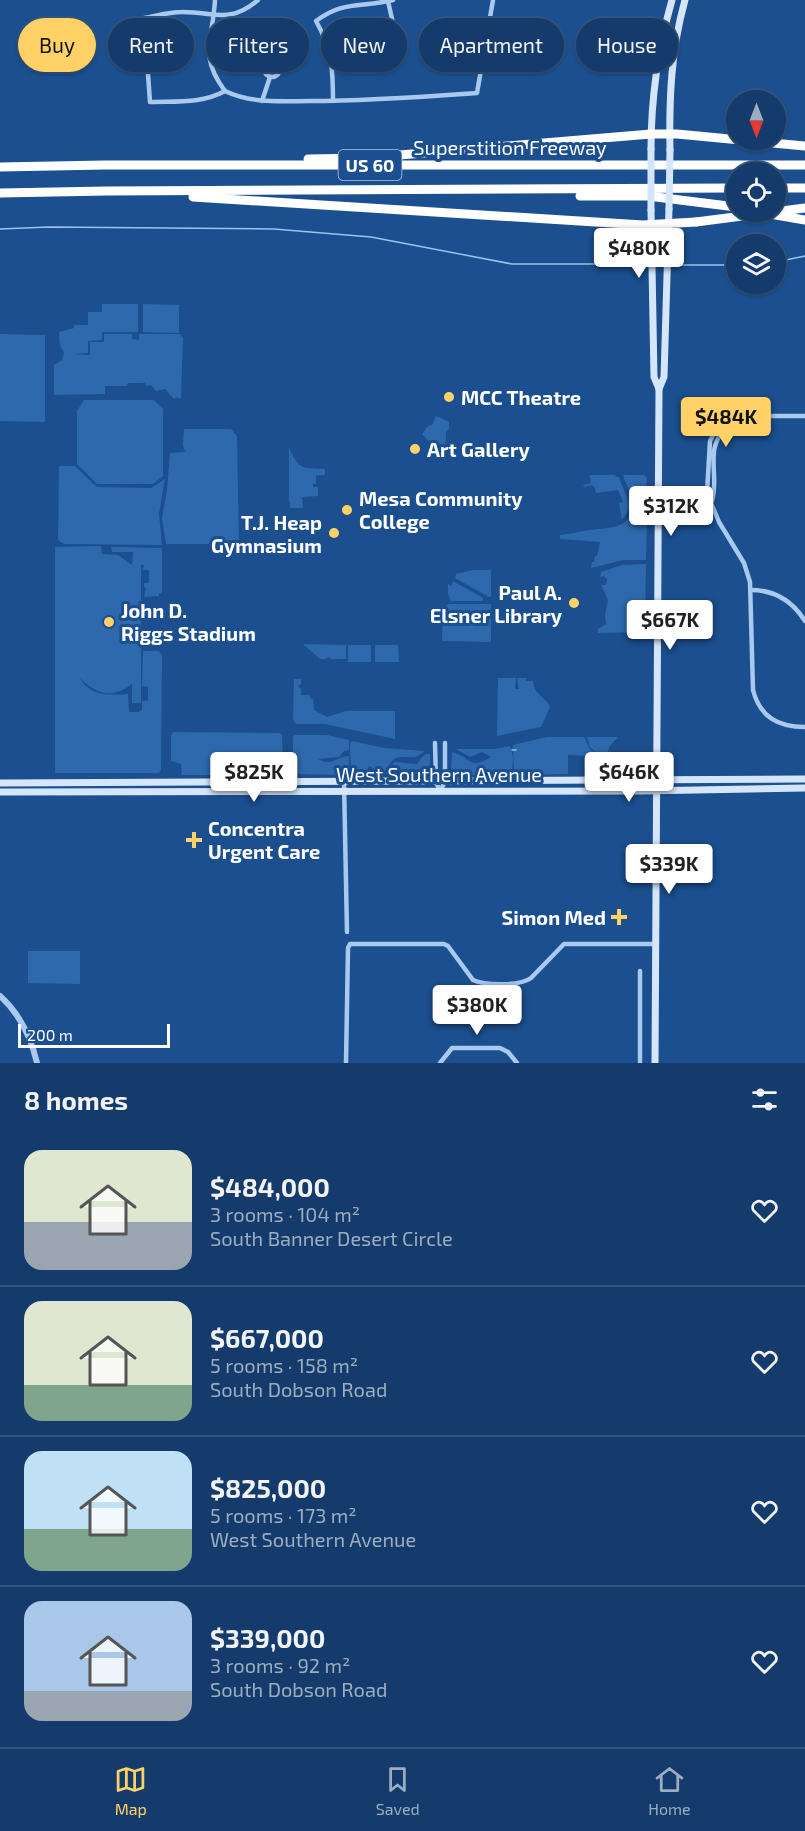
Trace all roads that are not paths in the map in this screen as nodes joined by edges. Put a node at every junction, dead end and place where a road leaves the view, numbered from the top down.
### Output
1 (215, 0) edge
2 (258, 0) edge
3 (493, 0) edge
4 (672, 0) edge
5 (685, 0) edge
6 (391, 1) edge
7 (214, 15) junction
8 (393, 18) edge
9 (270, 77) dead end
10 (225, 91) junction
11 (262, 101) junction
12 (333, 101) junction
13 (651, 134) junction
14 (670, 134) junction
15 (805, 146) edge
16 (105, 165) junction
17 (805, 165) edge
18 (0, 167) edge
19 (726, 188) edge
20 (786, 188) edge
21 (805, 188) edge
22 (482, 190) junction
23 (107, 191) junction
24 (0, 194) edge
25 (726, 206) edge
26 (805, 208) edge
27 (786, 217) edge
28 (805, 220) edge
29 (669, 224) junction
30 (651, 225) junction
31 (659, 389) junction
32 (805, 416) edge
33 (752, 590) junction
34 (805, 621) edge
35 (805, 728) edge
36 (435, 743) dead end
37 (445, 743) dead end
38 (796, 779) junction
39 (805, 779) edge
40 (657, 780) junction
41 (555, 781) junction
42 (436, 782) junction
43 (444, 782) junction
44 (0, 783) edge
45 (36, 783) junction
46 (344, 786) junction
47 (805, 788) edge
48 (757, 789) junction
49 (0, 790) edge
50 (657, 790) junction
51 (440, 791) junction
52 (512, 791) junction
53 (347, 932) dead end
54 (656, 944) junction
55 (640, 971) dead end
56 (0, 996) edge
57 (37, 1063) edge
58 (346, 1063) edge
59 (440, 1063) edge
60 (517, 1063) edge
61 (640, 1063) edge
62 (656, 1063) edge

1 - 7 street
2 - 7 street
3 - 12 street
4 - 13 main road
5 - 14 main road
6 - 8 street
6 - 12 street
7 - 10 street
7 - 10 street
9 - 11 street
10 - 11 street
11 - 12 street
13 - 14 highway
13 - 16 highway
13 - 30 main road, bridge
14 - 15 highway
14 - 29 main road, bridge
16 - 17 highway, Superstition Freeway / US 60
16 - 18 highway, Superstition Freeway / US 60
19 - 22 highway, US 60
20 - 21 highway
22 - 23 highway, US 60
22 - 25 highway
23 - 24 highway, US 60
23 - 30 highway
26 - 29 highway, bridge
27 - 28 highway
29 - 30 highway
29 - 31 main road
30 - 31 main road
31 - 40 main road
32 - 33 street
33 - 34 street
33 - 35 street
36 - 42 street
37 - 43 street
38 - 39 main road, West Southern Avenue
38 - 40 main road, West Southern Avenue
38 - 48 main road
40 - 41 main road, West Southern Avenue
40 - 50 main road
41 - 43 main road, West Southern Avenue
41 - 52 main road
42 - 43 main road, West Southern Avenue
42 - 46 main road, West Southern Avenue
42 - 51 street
43 - 51 street
44 - 45 main road, West Southern Avenue
45 - 46 main road, West Southern Avenue
45 - 49 main road
46 - 49 main road, West Southern Avenue
46 - 51 main road, West Southern Avenue
46 - 53 street
47 - 48 main road, West Southern Avenue
48 - 50 main road, West Southern Avenue
50 - 52 main road, West Southern Avenue
50 - 54 main road
51 - 52 main road, West Southern Avenue
54 - 58 street
54 - 62 main road
55 - 61 street
56 - 57 street
59 - 60 street

